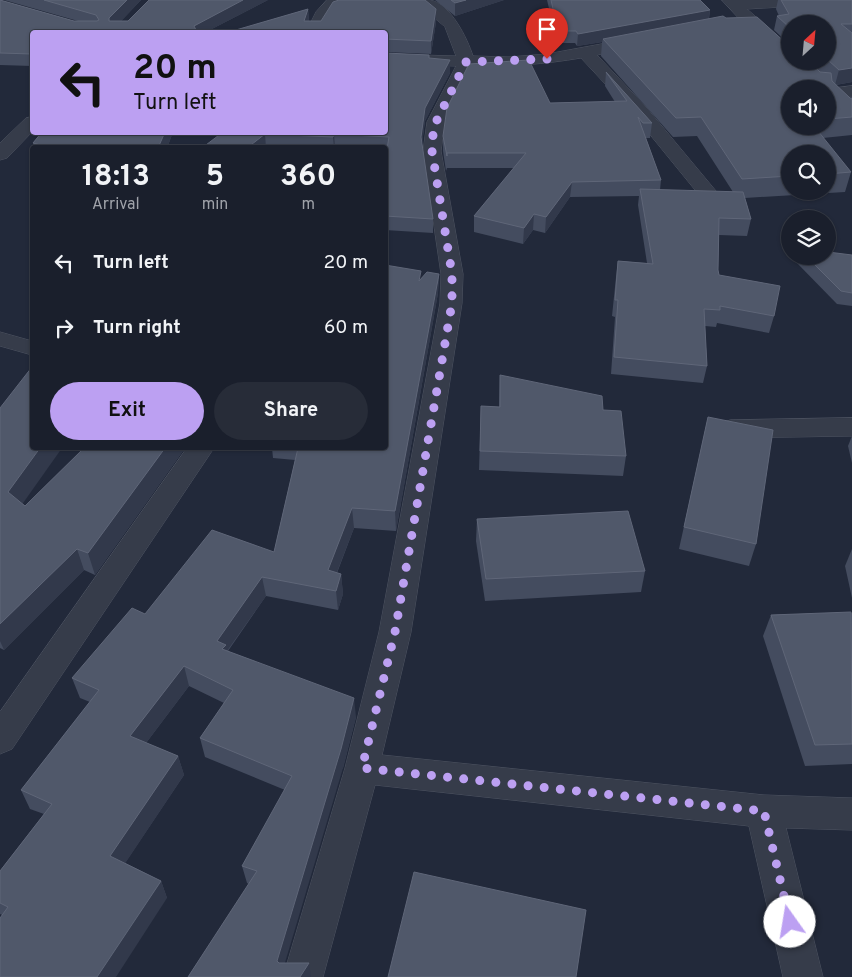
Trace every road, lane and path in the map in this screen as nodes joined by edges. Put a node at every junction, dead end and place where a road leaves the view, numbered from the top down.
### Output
1 (335, 0) edge
2 (421, 0) edge
3 (816, 0) edge
4 (732, 2) edge
5 (750, 21) junction
6 (730, 24) edge
7 (315, 30) edge
8 (653, 39) edge
9 (781, 48) edge
10 (586, 53) junction
11 (388, 59) edge
12 (466, 62) junction
13 (852, 90) edge
14 (836, 92) edge
15 (836, 96) edge
16 (852, 111) edge
17 (30, 124) edge
18 (0, 154) edge
19 (711, 197) edge
20 (0, 339) edge
21 (30, 347) edge
22 (852, 427) edge
23 (706, 429) edge
24 (199, 450) edge
25 (0, 739) edge
26 (362, 768) junction
27 (764, 811) junction
28 (852, 814) edge
29 (303, 977) edge
30 (803, 977) edge

1 - 7 street
2 - 12 street
3 - 4 street
4 - 5 street
5 - 6 street
5 - 9 street
8 - 10 street
10 - 12 street
10 - 19 street
11 - 12 street
12 - 26 street
13 - 14 street
15 - 16 street
17 - 18 street
20 - 21 street
22 - 23 street
24 - 25 street
26 - 27 street
26 - 29 street
27 - 28 street
27 - 30 street

